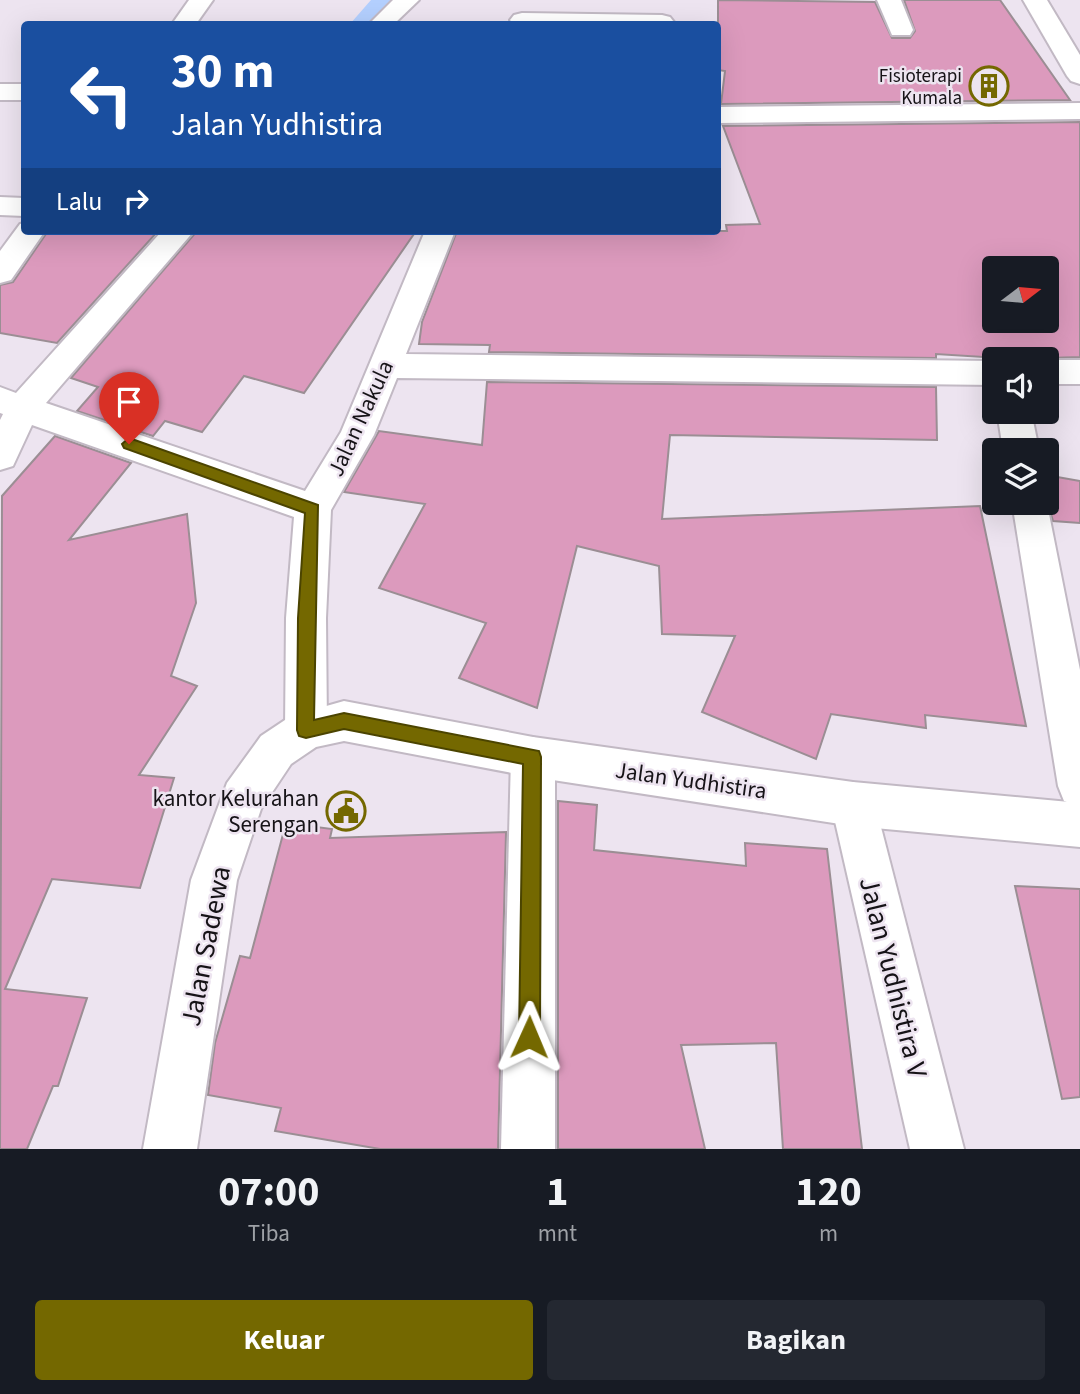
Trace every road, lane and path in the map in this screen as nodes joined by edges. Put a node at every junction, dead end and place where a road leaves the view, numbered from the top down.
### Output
1 (201, 0) edge
2 (407, 0) edge
3 (889, 0) edge
4 (1035, 0) edge
5 (524, 15) edge
6 (186, 21) edge
7 (384, 21) edge
8 (642, 21) edge
9 (901, 30) dead end
10 (1080, 76) edge
11 (0, 92) edge
12 (21, 92) edge
13 (1080, 111) edge
14 (721, 115) edge
15 (0, 206) edge
16 (21, 207) edge
17 (27, 235) edge
18 (175, 235) edge
19 (438, 235) edge
20 (0, 273) edge
21 (386, 366) junction
22 (1059, 372) edge
23 (1080, 372) edge
24 (982, 373) edge
25 (15, 404) edge
26 (0, 456) edge
27 (313, 509) junction
28 (1032, 515) edge
29 (306, 730) junction
30 (533, 757) junction
31 (1080, 786) edge
32 (853, 804) junction
33 (1080, 825) edge
34 (170, 1149) edge
35 (528, 1149) edge
36 (937, 1149) edge

1 - 6 street
2 - 7 street
3 - 9 street
4 - 10 street
5 - 8 street
11 - 12 street
13 - 14 street
15 - 16 street
17 - 20 street
18 - 25 street
19 - 21 street, Jalan Nakula
21 - 24 street
21 - 27 street, Jalan Nakula
22 - 23 street
25 - 26 street
25 - 27 street
27 - 29 street
28 - 31 street
29 - 30 street, Jalan Yudhistira
29 - 34 street, Jalan Sadewa
30 - 32 street, Jalan Yudhistira
30 - 35 street
32 - 33 street, Jalan Yudhistira
32 - 36 street, Jalan Yudhistira V

